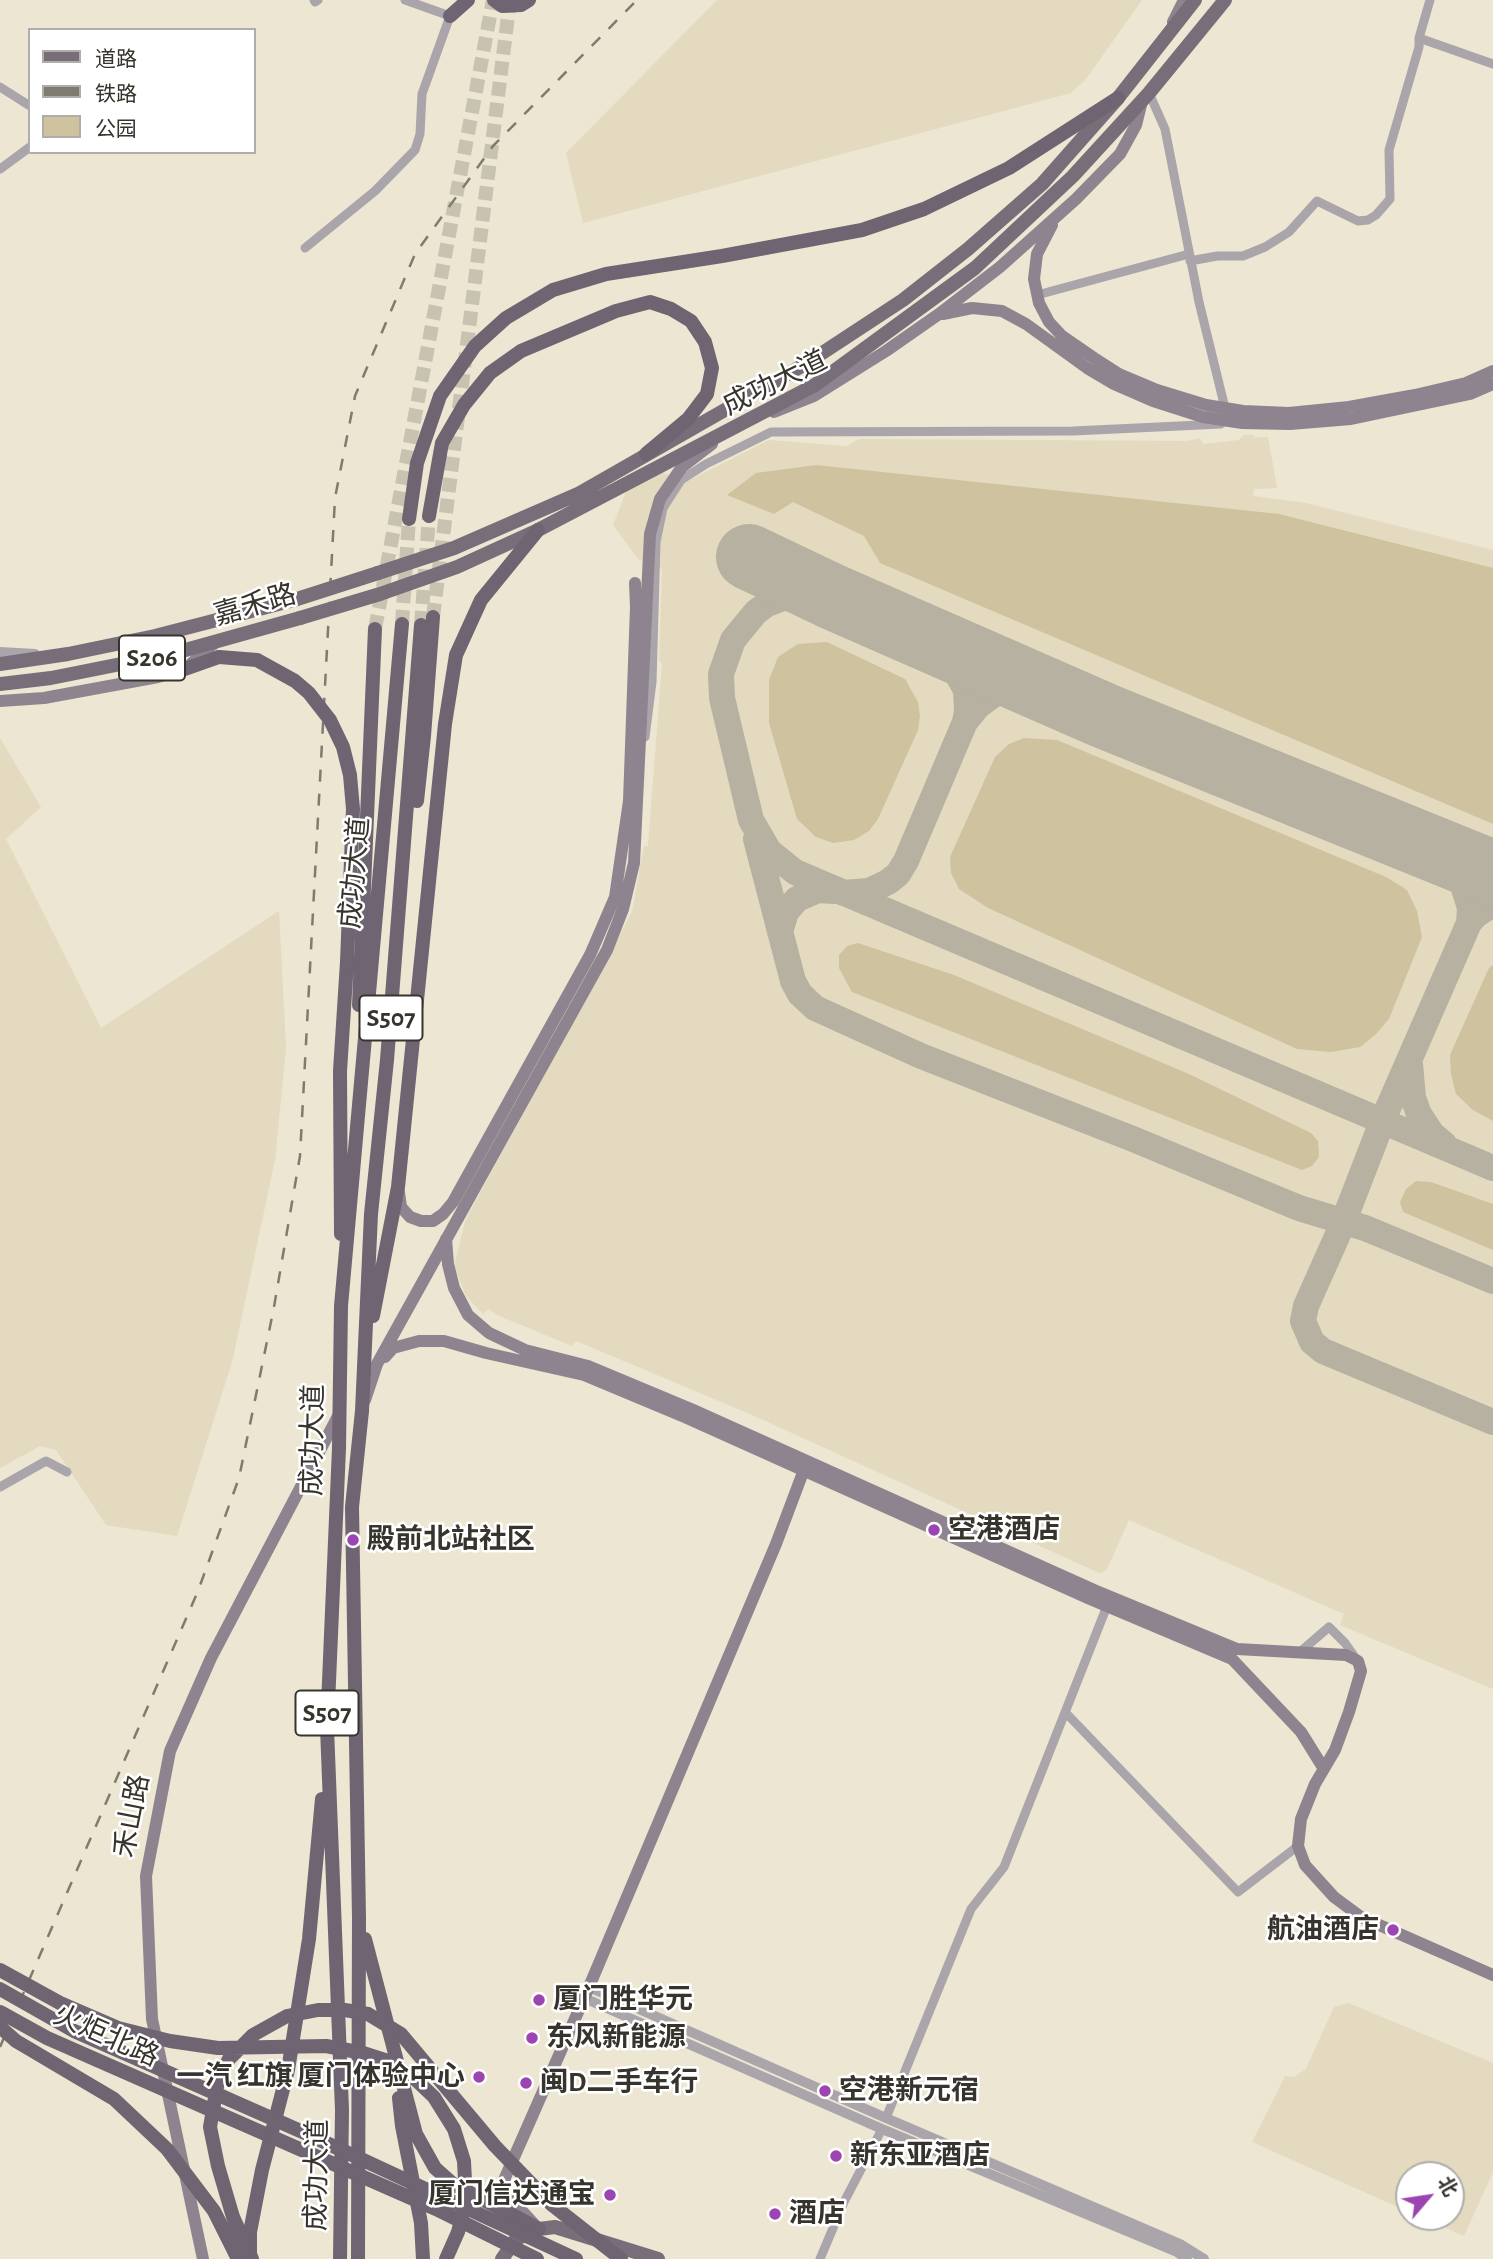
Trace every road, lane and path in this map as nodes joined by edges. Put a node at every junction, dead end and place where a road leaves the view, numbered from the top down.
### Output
1 (405, 0) edge
2 (468, 0) edge
3 (494, 0) edge
4 (528, 0) edge
5 (1184, 0) edge
6 (1195, 0) edge
7 (1228, 0) edge
8 (1430, 0) edge
9 (450, 16) junction
10 (1166, 38) junction
11 (1419, 38) junction
12 (1493, 64) edge
13 (0, 87) edge
14 (1146, 97) junction
15 (1118, 98) junction
16 (28, 105) edge
17 (28, 148) edge
18 (0, 169) edge
19 (1056, 217) junction
20 (304, 248) dead end
21 (1190, 258) junction
22 (1037, 295) junction
23 (939, 314) junction
24 (1493, 371) edge
25 (1493, 384) edge
26 (1225, 408) junction
27 (740, 422) junction
28 (1242, 423) junction
29 (646, 454) junction
30 (429, 516) tunnel mouth
31 (409, 519) tunnel mouth
32 (538, 530) junction
33 (635, 583) dead end
34 (427, 621) tunnel mouth
35 (401, 624) tunnel mouth
36 (375, 629) tunnel mouth
37 (217, 649) junction
38 (0, 652) edge
39 (55, 656) junction
40 (0, 664) edge
41 (185, 669) joint
42 (5, 683) edge
43 (36, 699) junction
44 (0, 701) edge
45 (639, 784) junction
46 (398, 1187) junction
47 (349, 1235) junction
48 (446, 1239) junction
49 (341, 1306) junction
50 (370, 1365) junction
51 (338, 1416) junction
52 (805, 1467) junction
53 (67, 1472) dead end
54 (0, 1487) edge
55 (1107, 1606) junction
56 (1300, 1652) junction
57 (1358, 1661) junction
58 (1065, 1712) junction
59 (327, 1728) junction
60 (1324, 1769) junction
61 (1298, 1846) junction
62 (359, 1918) junction
63 (0, 1970) edge
64 (1493, 1975) edge
65 (0, 1989) edge
66 (587, 1992) junction
67 (0, 2011) edge
68 (0, 2027) edge
69 (394, 2051) junction
70 (884, 2124) junction
71 (539, 2229) junction
72 (203, 2259) edge
73 (238, 2259) edge
74 (251, 2259) edge
75 (340, 2259) edge
76 (358, 2259) edge
77 (423, 2259) edge
78 (446, 2259) edge
79 (502, 2259) edge
80 (537, 2259) edge
81 (576, 2259) edge
82 (621, 2259) edge
83 (658, 2259) edge
84 (820, 2259) edge
85 (1187, 2259) edge
86 (1204, 2259) edge

1 - 9 street
2 - 9 highway
3 - 4 highway
5 - 10 main road
6 - 10 main road, 嘉禾路
7 - 14 main road, 嘉禾路
8 - 11 street
9 - 20 street
10 - 15 main road, 嘉禾路
11 - 12 street
11 - 21 street
13 - 16 street
14 - 19 main road, 成功大道
14 - 21 street
14 - 27 main road, 嘉禾路
15 - 29 main road, 嘉禾路
15 - 31 highway
17 - 18 street
19 - 22 main road
19 - 23 main road, 成功大道
21 - 22 street
21 - 26 street
22 - 26 main road
23 - 27 main road, 成功大道
23 - 28 main road
24 - 26 main road
25 - 28 main road
27 - 32 main road, 嘉禾路
27 - 45 main road, 成功大道
28 - 45 street
29 - 30 highway, 成功大道
29 - 39 main road, 嘉禾路 / S206, bridge
32 - 37 main road, 嘉禾路 / S206, bridge
32 - 46 highway, 成功大道
33 - 46 main road
34 - 50 highway, 成功大道 / S507
35 - 47 highway, 成功大道
36 - 47 highway, S507
37 - 41 highway
37 - 42 main road, 嘉禾路 / S206
37 - 49 highway, bridge
38 - 39 street
39 - 40 main road, 嘉禾路 / S206
41 - 43 main road
42 - 43 main road
43 - 44 main road
45 - 48 main road, 成功大道
46 - 50 highway, 成功大道
47 - 49 highway, 成功大道 / S507
48 - 50 main road, 成功大道
48 - 52 main road
49 - 51 highway, 成功大道 / S507
50 - 52 main road
50 - 62 highway, 成功大道 / S507
51 - 59 highway, 成功大道 / S507
51 - 72 main road, 禾山路
52 - 55 main road
52 - 56 main road
52 - 66 main road
53 - 54 street
55 - 58 street
55 - 60 main road
56 - 57 main road
56 - 57 street
57 - 60 main road
58 - 61 street
58 - 70 street
59 - 74 highway
59 - 75 highway, 成功大道 / S507
60 - 61 main road
61 - 64 main road
62 - 69 highway
62 - 76 highway, 成功大道 / S507
63 - 78 highway, bridge
65 - 81 highway, 火炬北路, bridge
66 - 70 street
66 - 71 main road
67 - 80 highway, 火炬北路, bridge
68 - 73 highway, bridge
69 - 71 highway
69 - 77 highway
70 - 84 street
70 - 85 street
70 - 86 street
71 - 79 main road
71 - 83 main road
74 - 82 highway, bridge

